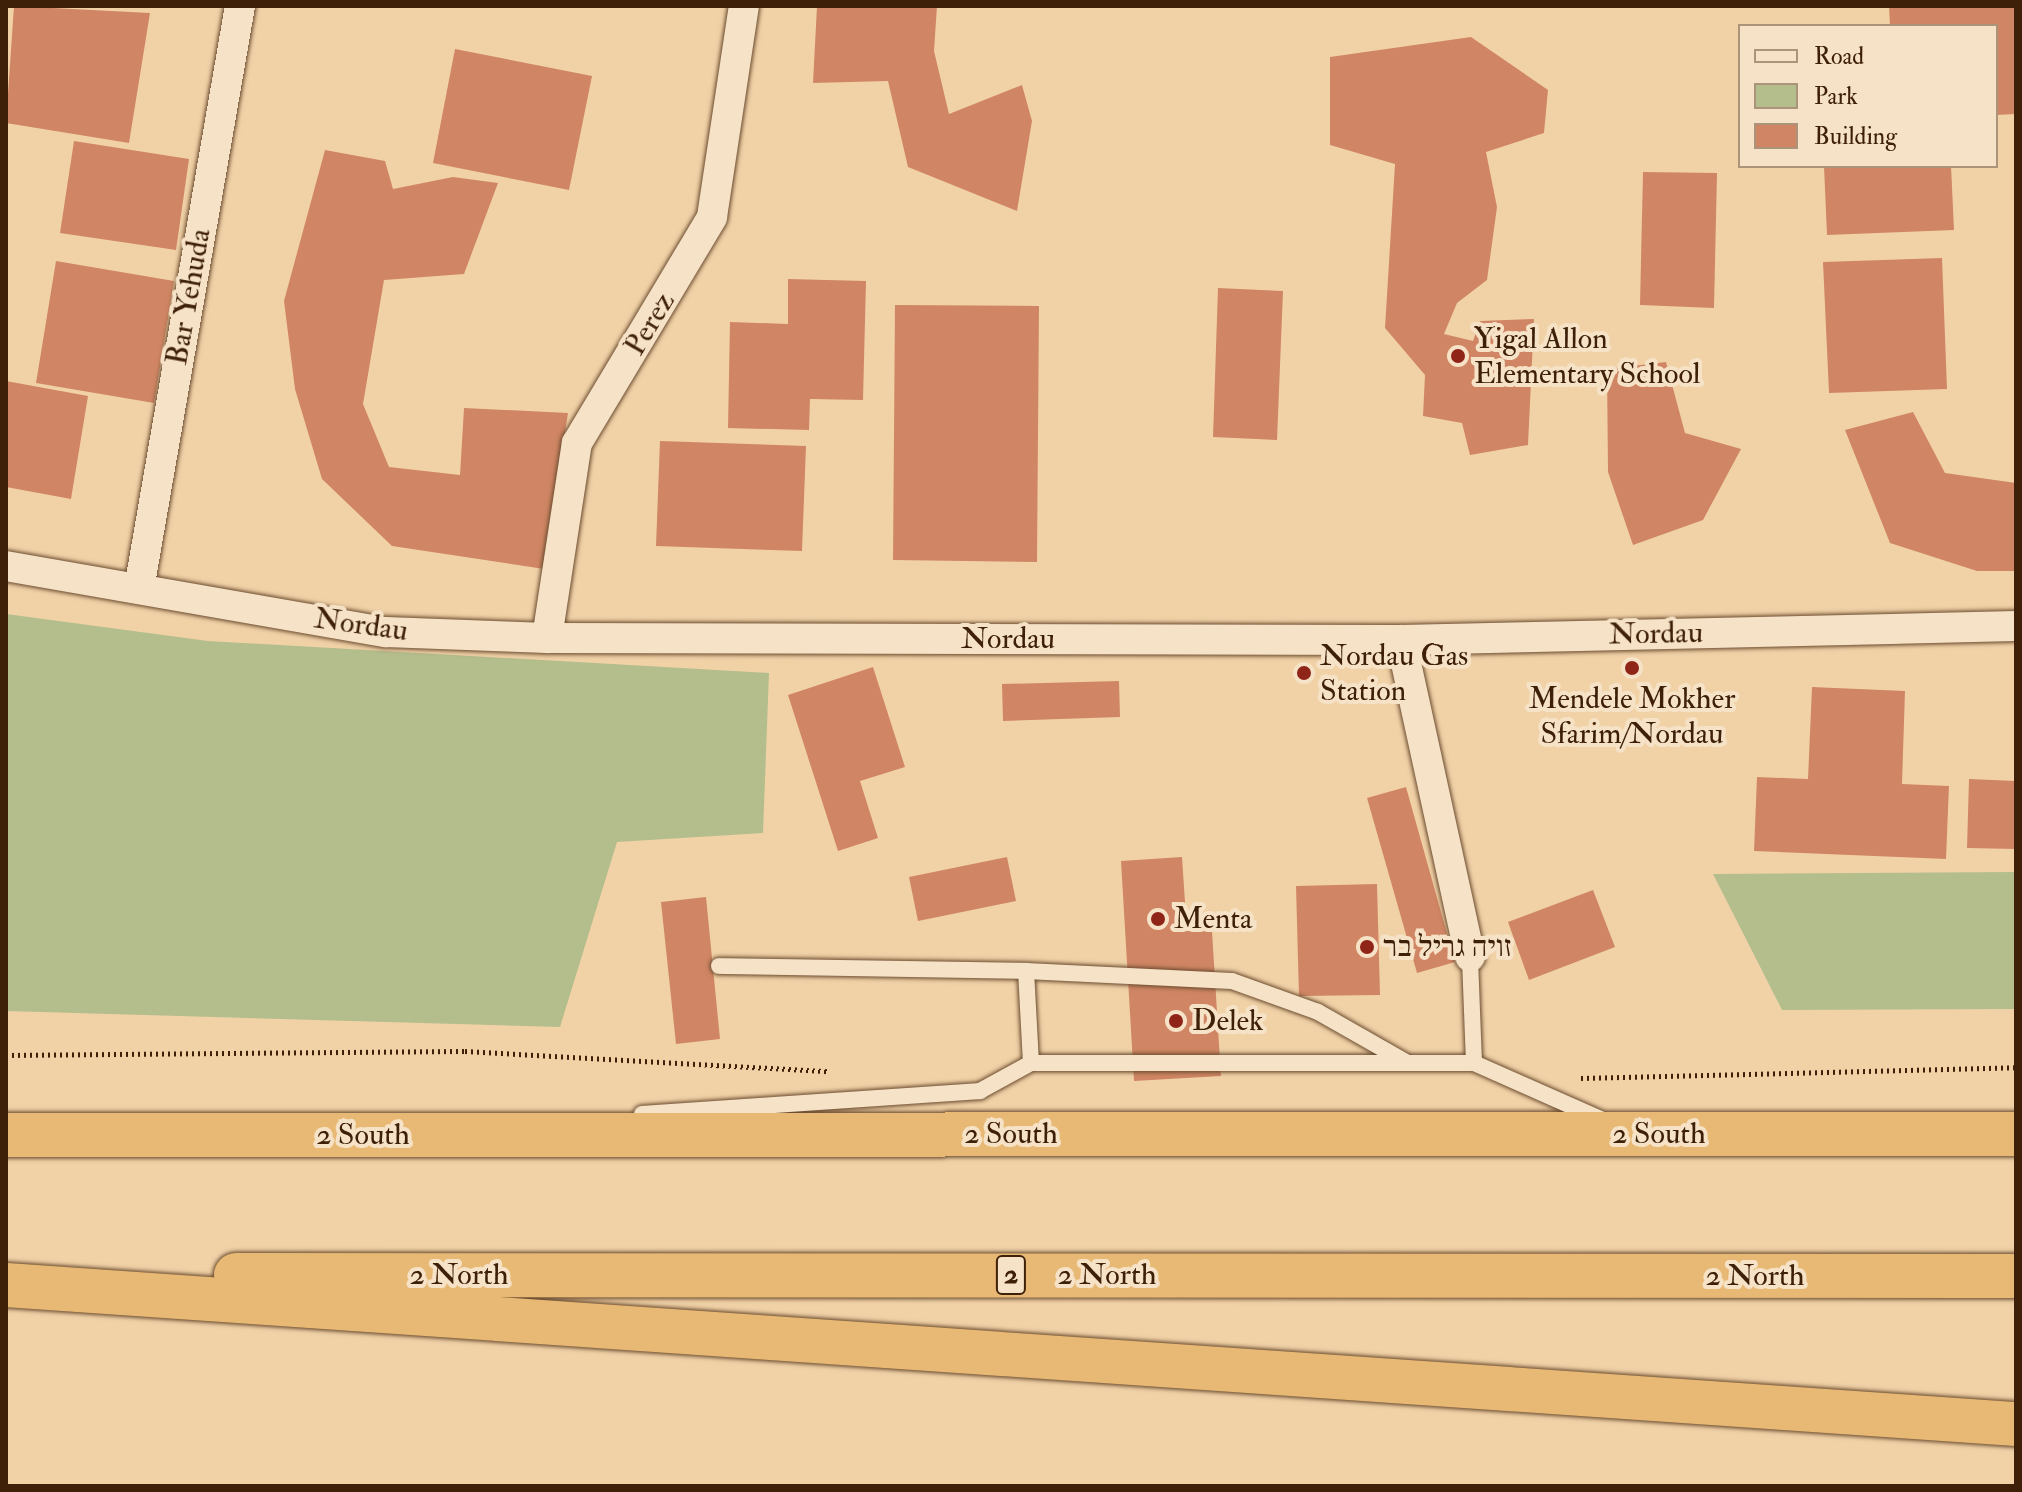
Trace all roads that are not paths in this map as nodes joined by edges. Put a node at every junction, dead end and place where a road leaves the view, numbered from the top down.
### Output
1 (240, 6) edge
2 (744, 6) edge
3 (6, 566) edge
4 (139, 589) junction
5 (2016, 626) edge
6 (547, 638) junction
7 (1401, 640) junction
8 (1470, 957) joint
9 (719, 966) dead end
10 (1026, 971) junction
11 (1031, 1063) junction
12 (1407, 1063) junction
13 (1474, 1063) junction
14 (1635, 1134) junction
15 (2016, 1134) edge
16 (6, 1135) edge
17 (342, 1135) junction
18 (6, 1275) edge
19 (2016, 1276) edge
20 (6, 1285) edge
21 (2016, 1424) edge

1 - 4 street, Bar Yehuda
2 - 6 street, Perez
3 - 4 street, Nordau
4 - 6 street, Nordau
5 - 7 street, Nordau
6 - 7 street, Nordau
7 - 8 street
8 - 13 lane
9 - 10 lane
10 - 11 lane
10 - 12 lane
11 - 12 lane
11 - 17 lane
12 - 13 lane
13 - 14 lane
14 - 15 highway, 2 South
14 - 17 highway, 2 South
16 - 17 highway, 2 South
18 - 19 highway, 2 North / 2
20 - 21 highway

